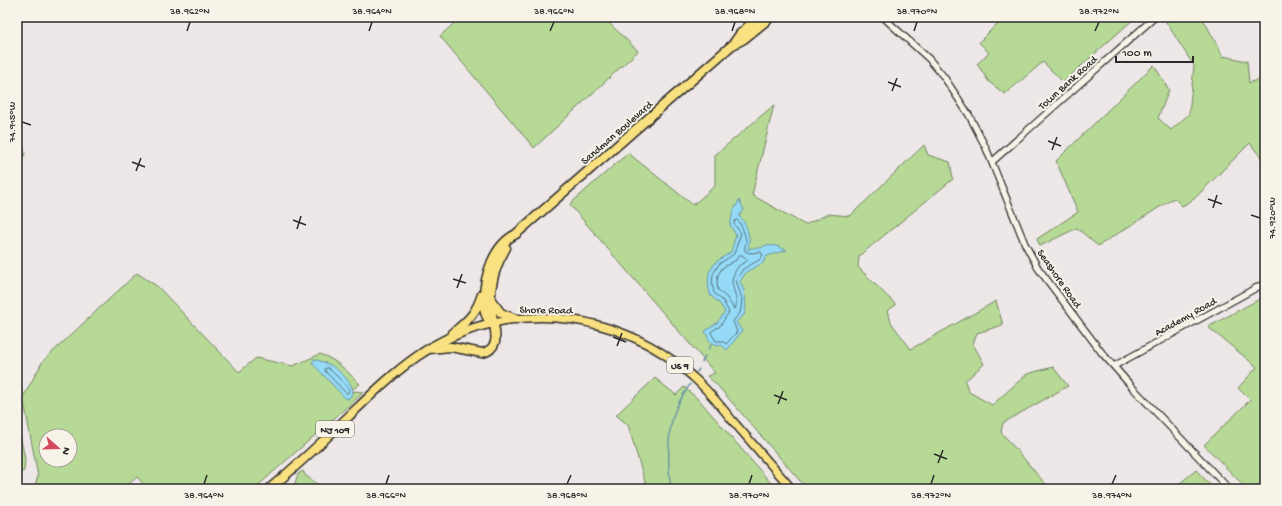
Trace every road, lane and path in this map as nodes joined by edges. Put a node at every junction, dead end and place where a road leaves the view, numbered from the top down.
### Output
1 (758, 17) edge
2 (770, 17) edge
3 (883, 17) edge
4 (1155, 17) edge
5 (731, 46) junction
6 (993, 161) junction
7 (516, 234) junction
8 (485, 283) junction
9 (1265, 283) edge
10 (491, 300) junction
11 (516, 319) junction
12 (493, 323) junction
13 (446, 339) junction
14 (427, 350) junction
15 (1114, 366) junction
16 (269, 489) edge
17 (792, 489) edge
18 (1229, 489) edge

1 - 5 highway, Sandman Boulevard
2 - 5 highway, Sandman Boulevard
3 - 6 street, Seashore Road
4 - 6 street, Town Bank Road
5 - 7 highway, Sandman Boulevard
6 - 15 street, Seashore Road
7 - 8 highway, Sandman Boulevard
7 - 10 highway, Sandman Boulevard
8 - 12 highway, Sandman Boulevard
8 - 13 highway
9 - 15 street, Academy Road
10 - 11 highway, US 9
10 - 12 highway, Sandman Boulevard
11 - 12 main road, Shore Road / US 9
11 - 17 main road, Shore Road / US 9
12 - 13 highway, Shore Road / NJ 109
12 - 14 highway
13 - 14 highway, Shore Road / NJ 109
14 - 16 highway, Shore Road / NJ 109
15 - 18 street, Seashore Road

